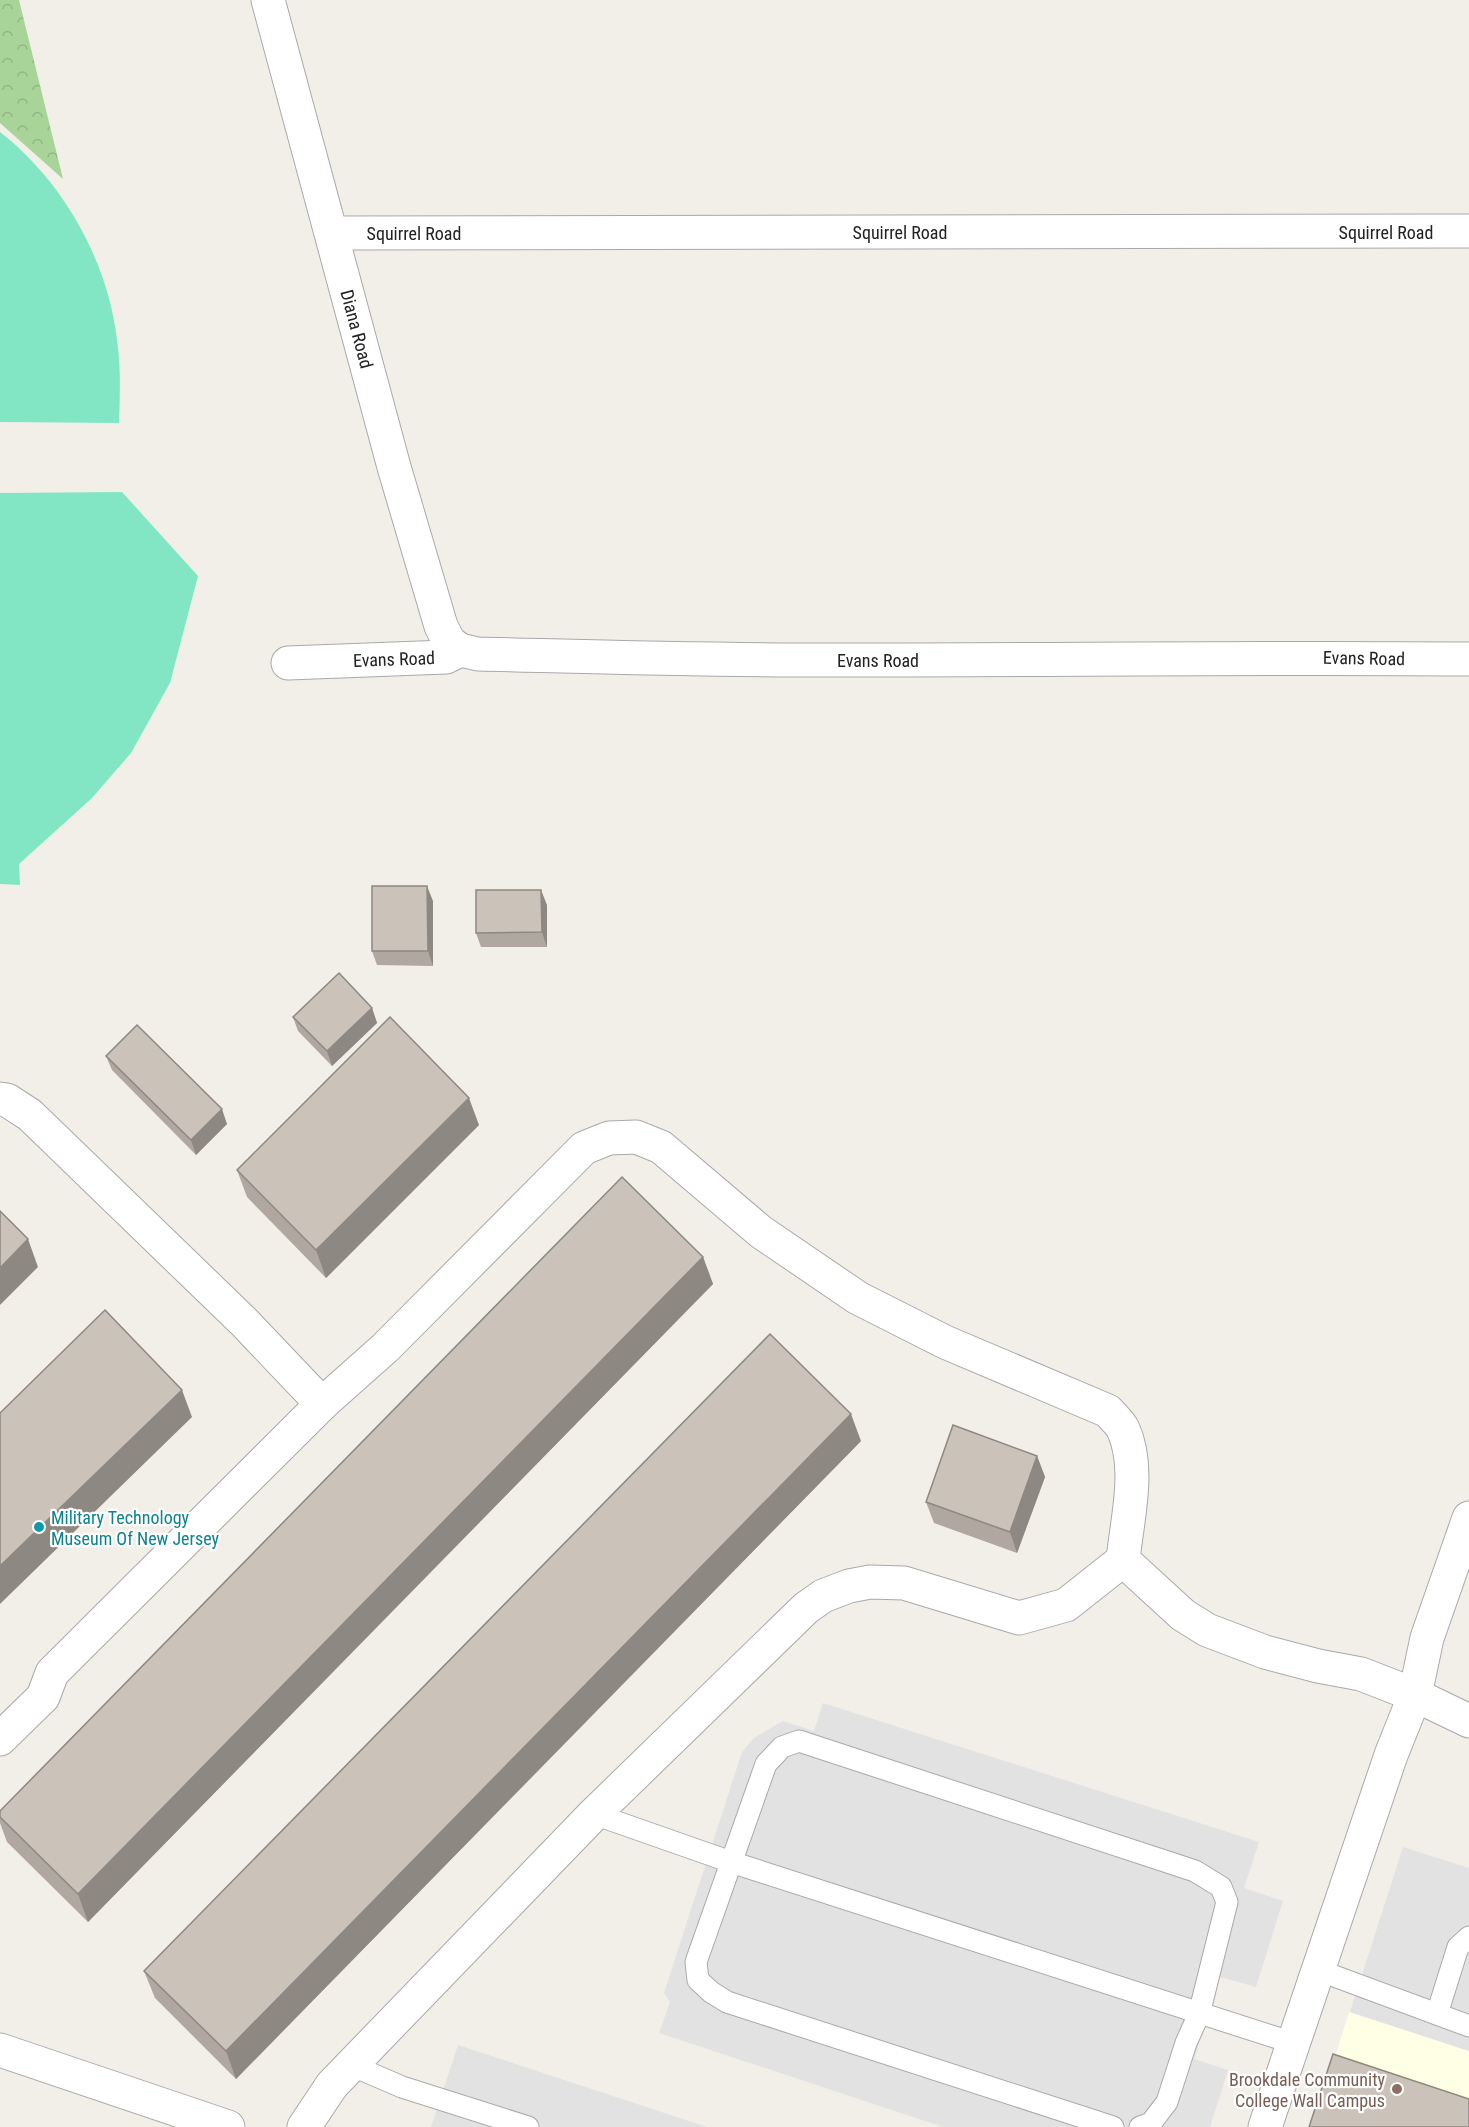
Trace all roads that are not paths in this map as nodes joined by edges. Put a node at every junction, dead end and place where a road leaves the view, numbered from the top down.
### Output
1 (268, 0) edge
2 (1469, 231) edge
3 (332, 233) junction
4 (460, 650) junction
5 (1469, 659) edge
6 (288, 663) dead end
7 (0, 1098) edge
8 (322, 1404) junction
9 (1469, 1518) edge
10 (1123, 1560) junction
11 (1415, 1695) junction
12 (1469, 1721) edge
13 (0, 1739) edge
14 (594, 1814) junction
15 (731, 1862) junction
16 (1469, 1937) edge
17 (1318, 1970) junction
18 (1199, 2014) junction
19 (1437, 2014) junction
20 (1469, 2026) edge
21 (1293, 2043) junction
22 (0, 2050) edge
23 (351, 2065) junction
24 (158, 2116) edge
25 (228, 2127) edge
26 (304, 2127) edge
27 (528, 2127) edge
28 (1113, 2127) edge
29 (1140, 2127) edge
30 (1265, 2127) edge

1 - 3 street, Diana Road
2 - 3 street, Squirrel Road
3 - 4 street, Diana Road
4 - 5 street, Evans Road
4 - 6 street, Evans Road
7 - 8 street
8 - 10 street
8 - 13 street
9 - 11 street
10 - 11 street
10 - 14 street
11 - 12 street
11 - 17 street
14 - 15 lane
14 - 23 street
15 - 18 lane
15 - 18 lane
15 - 28 lane
16 - 19 lane
17 - 19 lane
17 - 21 street
18 - 21 lane
18 - 29 lane
19 - 20 lane
21 - 30 street
22 - 24 street
23 - 26 street
23 - 27 lane
24 - 25 street

